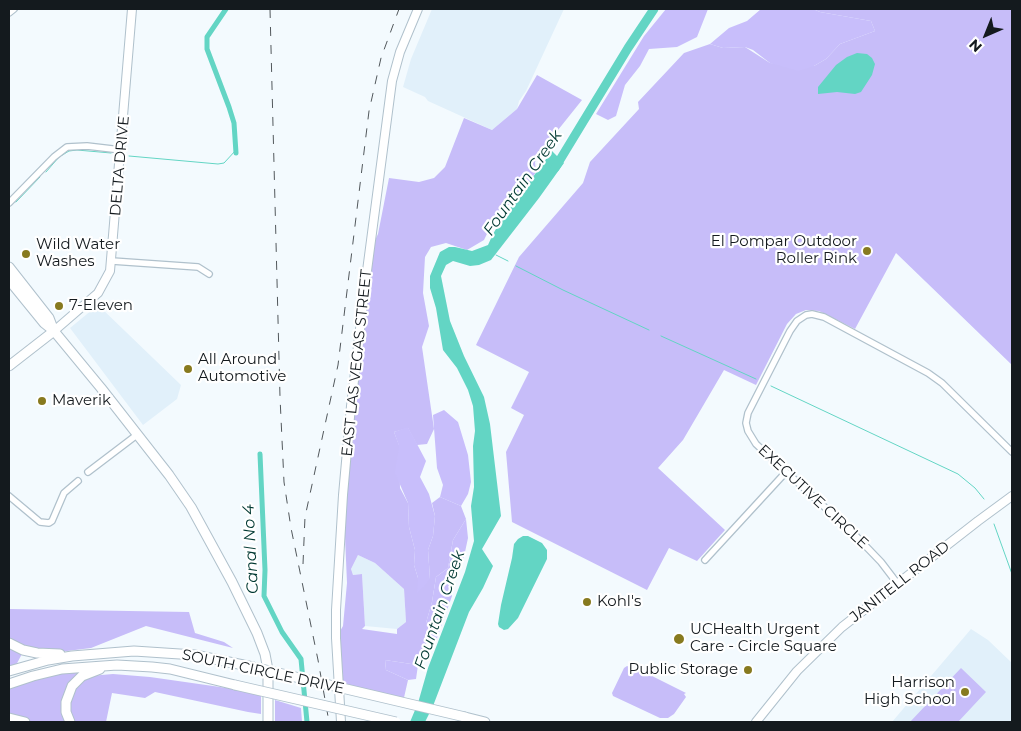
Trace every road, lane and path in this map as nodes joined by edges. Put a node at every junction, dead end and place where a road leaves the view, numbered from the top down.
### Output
1 (14, 9) edge
2 (132, 9) edge
3 (418, 9) edge
4 (9, 13) edge
5 (121, 150) junction
6 (9, 203) edge
7 (112, 261) junction
8 (9, 267) edge
9 (209, 274) dead end
10 (9, 280) edge
11 (54, 331) junction
12 (9, 366) edge
13 (138, 434) junction
14 (1012, 452) edge
15 (88, 472) dead end
16 (786, 472) junction
17 (78, 481) dead end
18 (9, 496) edge
19 (1012, 496) edge
20 (705, 560) dead end
21 (897, 583) junction
22 (9, 643) edge
23 (72, 656) junction
24 (117, 665) junction
25 (9, 671) edge
26 (9, 684) edge
27 (9, 718) edge
28 (25, 722) edge
29 (70, 722) edge
30 (268, 722) edge
31 (341, 722) edge
32 (396, 722) edge
33 (485, 722) edge
34 (756, 722) edge

1 - 4 street
2 - 5 street, DELTA DRIVE
3 - 31 street, EAST LAS VEGAS STREET
5 - 6 street
5 - 7 street, DELTA DRIVE
7 - 9 street
7 - 11 street, DELTA DRIVE
8 - 11 main road
10 - 11 main road
11 - 12 main road
11 - 13 main road
13 - 15 street
13 - 30 main road
14 - 16 street, EXECUTIVE CIRCLE
16 - 20 street
16 - 21 street, EXECUTIVE CIRCLE
17 - 18 street
19 - 21 street, JANITELL ROAD
21 - 34 street, JANITELL ROAD
22 - 23 main road
23 - 25 main road, SOUTH CIRCLE DRIVE
23 - 33 main road, SOUTH CIRCLE DRIVE, bridge
24 - 26 main road, SOUTH CIRCLE DRIVE
24 - 29 main road
24 - 32 main road, SOUTH CIRCLE DRIVE, bridge
27 - 28 main road

